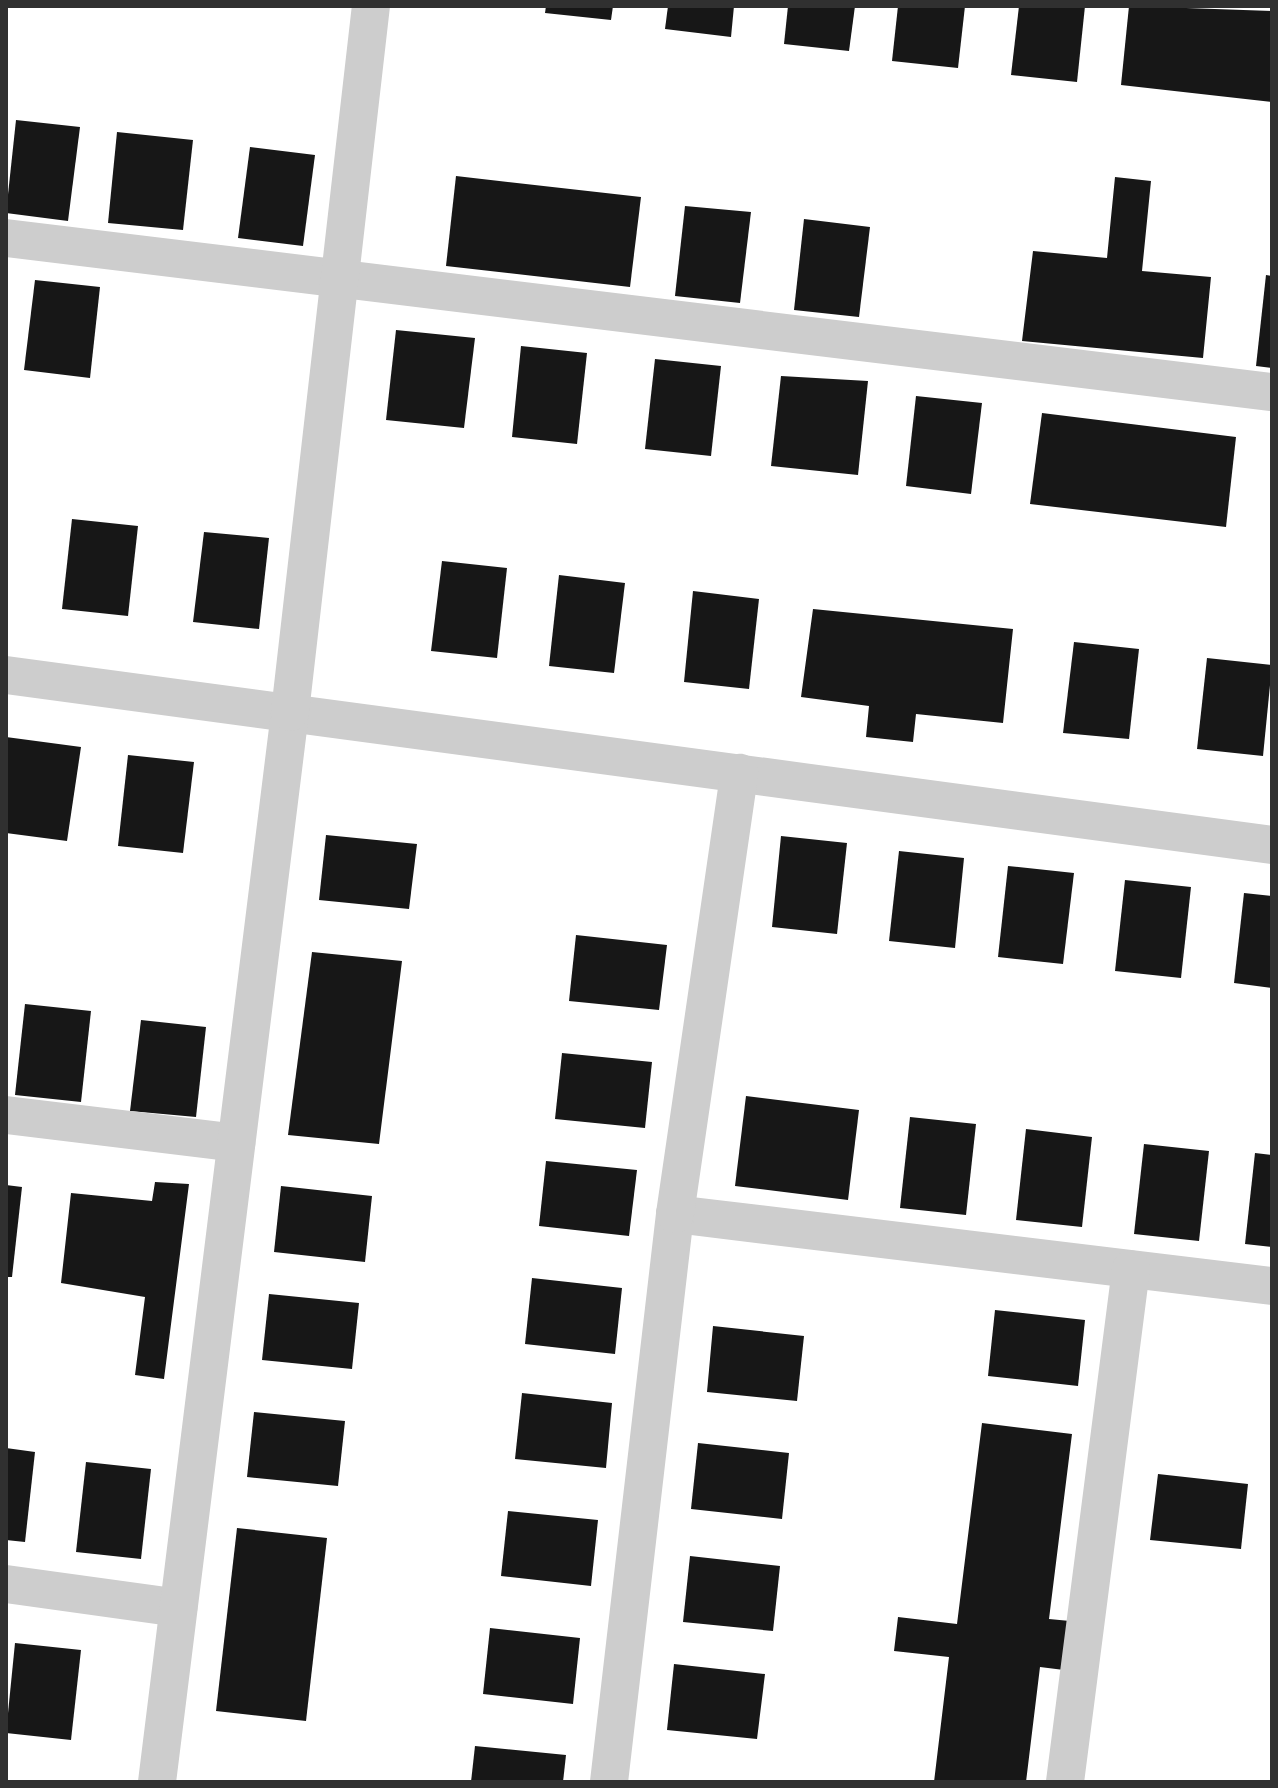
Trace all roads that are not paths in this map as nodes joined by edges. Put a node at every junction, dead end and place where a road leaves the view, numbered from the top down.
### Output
1 (371, 6) edge
2 (6, 238) edge
3 (340, 278) junction
4 (1272, 392) edge
5 (6, 675) edge
6 (290, 712) junction
7 (739, 773) junction
8 (1272, 845) edge
9 (6, 1115) edge
10 (236, 1143) junction
11 (675, 1214) junction
12 (1131, 1269) junction
13 (1272, 1286) edge
14 (6, 1584) edge
15 (178, 1608) junction
16 (157, 1782) edge
17 (609, 1782) edge
18 (1065, 1782) edge

1 - 3 street
2 - 3 street
3 - 4 street
3 - 6 street
5 - 6 street
6 - 7 street
6 - 10 street
7 - 8 street
7 - 11 street
9 - 10 street
10 - 15 street
11 - 12 street
11 - 17 street
12 - 13 street
12 - 18 street
14 - 15 street
15 - 16 street

